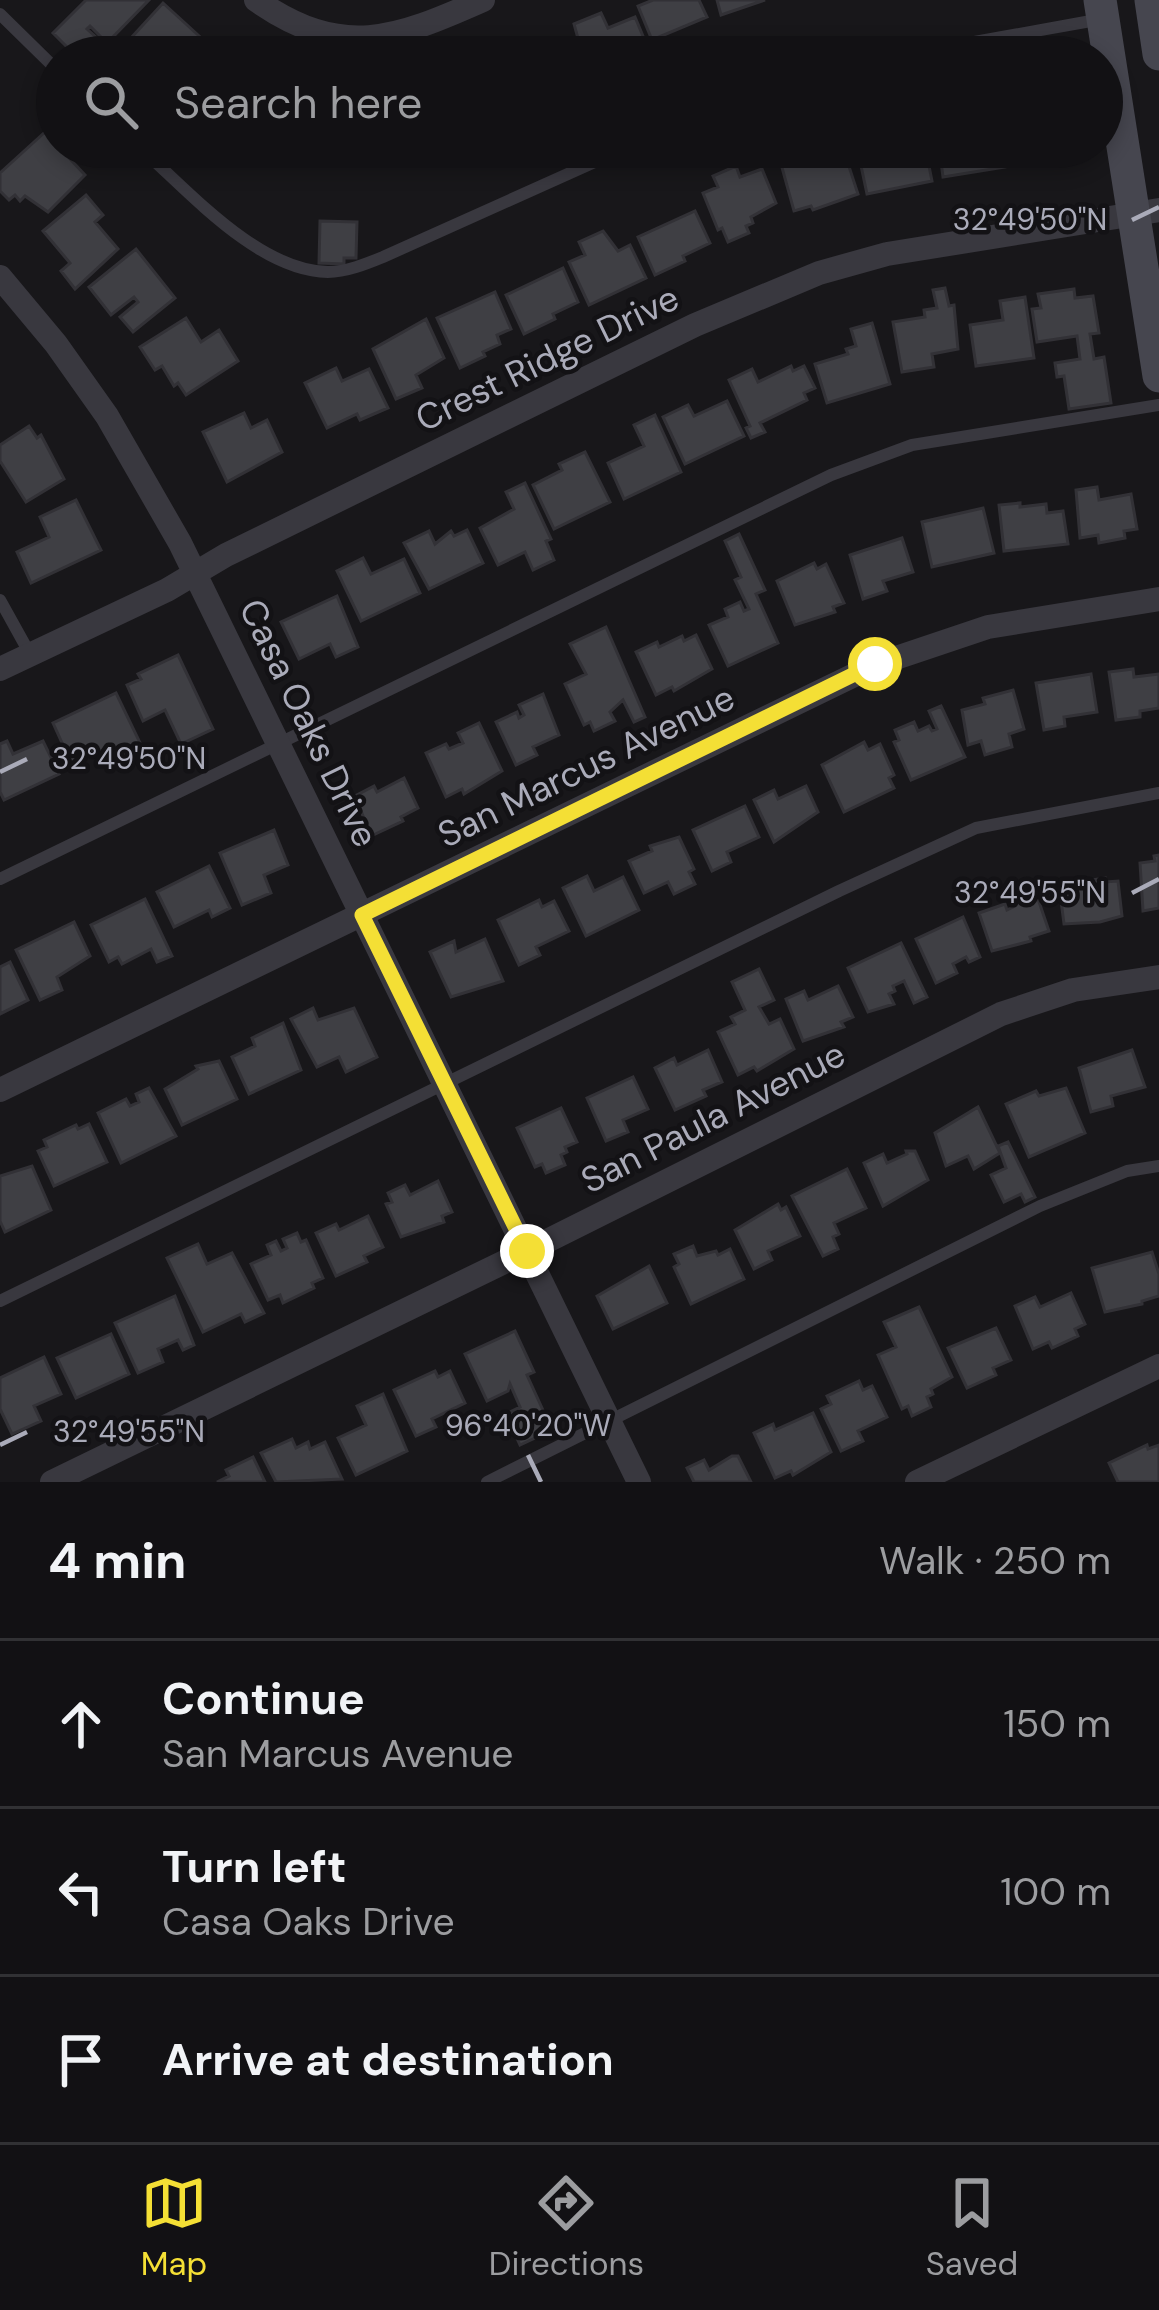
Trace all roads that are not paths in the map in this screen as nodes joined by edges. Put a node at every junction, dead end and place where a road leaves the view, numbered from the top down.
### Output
1 (256, 0) edge
2 (483, 0) edge
3 (1154, 8) edge
4 (1102, 9) edge
5 (0, 14) edge
6 (343, 36) edge
7 (387, 36) edge
8 (983, 36) edge
9 (36, 49) edge
10 (1159, 54) edge
11 (1123, 106) edge
12 (163, 168) edge
13 (581, 168) edge
14 (1146, 212) edge
15 (0, 277) edge
16 (1159, 376) edge
17 (1159, 405) edge
18 (196, 573) junction
19 (1159, 598) edge
20 (0, 600) edge
21 (30, 654) junction
22 (0, 669) edge
23 (278, 743) junction
24 (1159, 793) edge
25 (0, 879) edge
26 (362, 915) junction
27 (1159, 977) edge
28 (444, 1084) junction
29 (0, 1090) edge
30 (1159, 1166) edge
31 (527, 1251) junction
32 (0, 1300) edge
33 (1159, 1366) edge
34 (610, 1422) junction
35 (52, 1482) edge
36 (487, 1482) edge
37 (639, 1482) edge
38 (917, 1482) edge

1 - 6 street
2 - 7 street
3 - 10 main road
4 - 8 lane
5 - 9 lane
11 - 14 main road
12 - 13 lane
14 - 16 main road
14 - 18 street, Crest Ridge Drive
15 - 18 street, Casa Oaks Drive
17 - 23 lane
18 - 21 street, Crest Ridge Drive
18 - 23 street, Casa Oaks Drive
19 - 26 street, San Marcus Avenue
20 - 21 lane
21 - 22 street, Crest Ridge Drive
23 - 25 lane
23 - 26 street, Casa Oaks Drive
24 - 28 lane
26 - 28 street, Casa Oaks Drive
26 - 29 street, San Marcus Avenue
27 - 31 street, San Paula Avenue
28 - 31 street, Casa Oaks Drive
28 - 32 lane
30 - 34 lane
31 - 34 street, Casa Oaks Drive
31 - 35 street, San Paula Avenue
33 - 38 street
34 - 36 lane
34 - 37 street, Casa Oaks Drive

